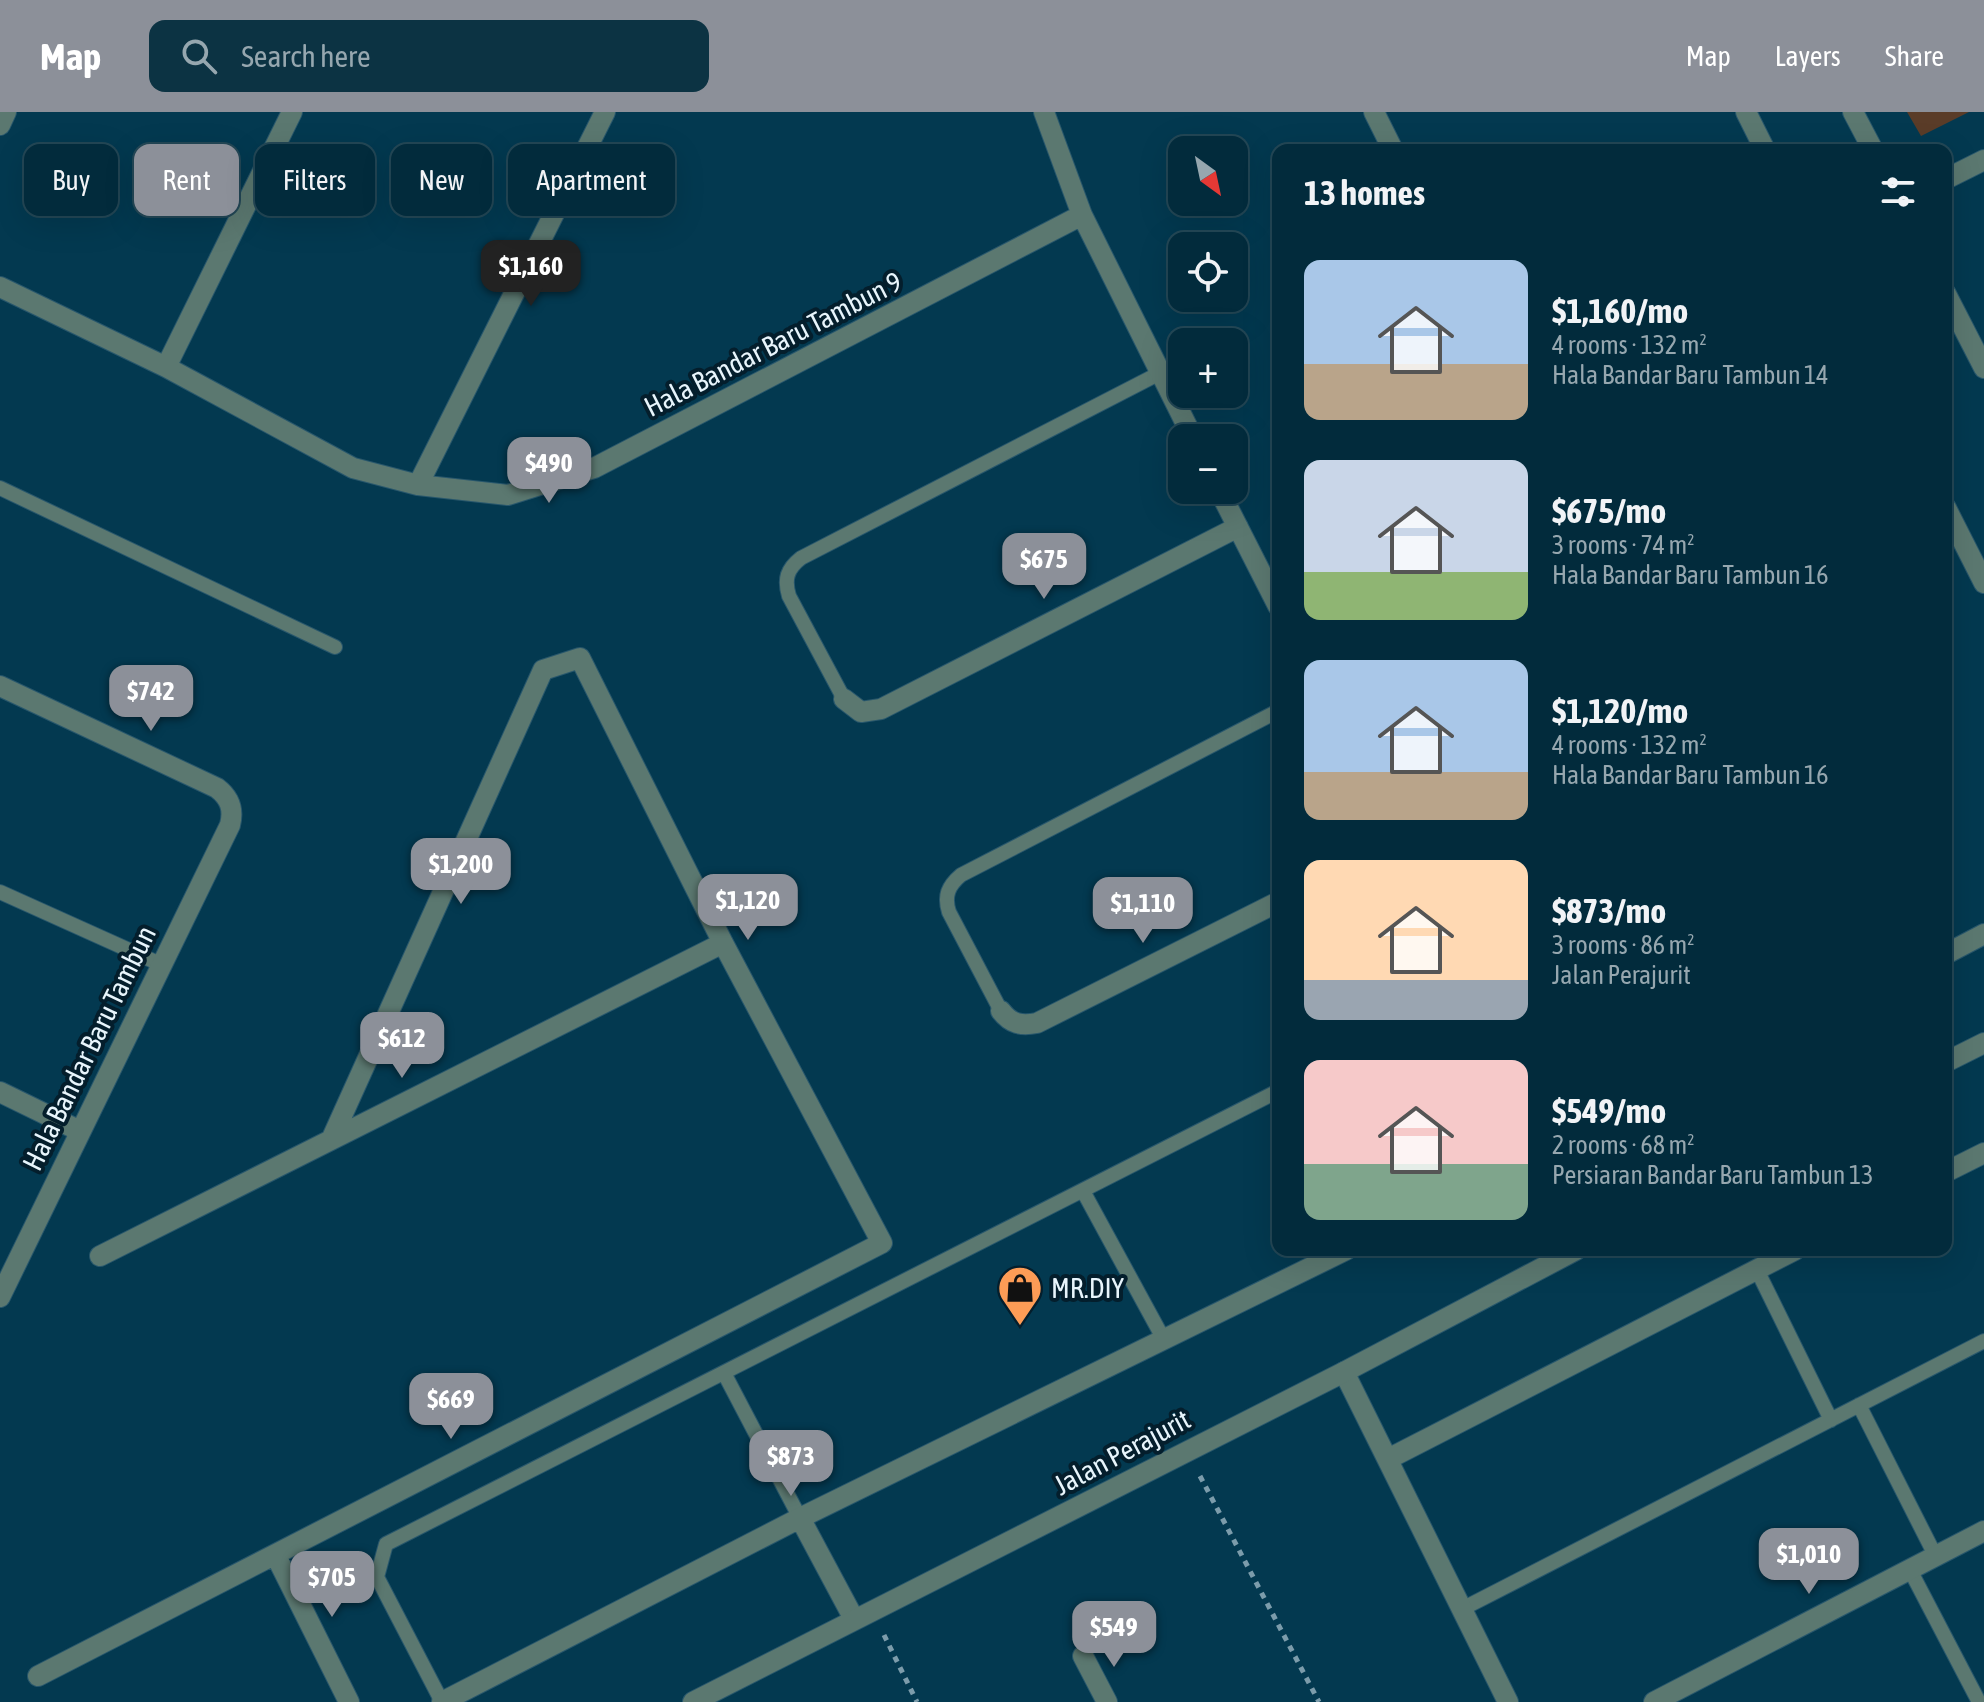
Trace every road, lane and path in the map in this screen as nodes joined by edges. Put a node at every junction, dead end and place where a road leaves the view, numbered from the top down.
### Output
1 (6, 112) edge
2 (292, 112) edge
3 (605, 112) edge
4 (1044, 112) edge
5 (1374, 112) edge
6 (1746, 112) edge
7 (1853, 112) edge
8 (0, 125) edge
9 (1390, 144) edge
10 (1762, 144) edge
11 (1870, 144) edge
12 (1984, 160) edge
13 (1952, 176) edge
14 (1082, 215) junction
15 (0, 287) edge
16 (1952, 305) edge
17 (1982, 358) edge
18 (166, 367) junction
19 (1160, 373) junction
20 (1186, 424) edge
21 (418, 485) junction
22 (0, 488) edge
23 (1226, 504) edge
24 (1952, 520) edge
25 (1238, 527) junction
26 (1984, 583) edge
27 (1272, 594) edge
28 (335, 647) dead end
29 (0, 686) edge
30 (844, 699) joint
31 (1272, 714) edge
32 (0, 892) edge
33 (1272, 905) edge
34 (1984, 934) edge
35 (723, 943) junction
36 (1952, 951) edge
37 (160, 964) junction
38 (1001, 1011) joint
39 (1984, 1043) edge
40 (1952, 1059) edge
41 (0, 1092) edge
42 (1272, 1094) edge
43 (80, 1131) junction
44 (331, 1140) junction
45 (1984, 1153) edge
46 (1952, 1169) edge
47 (1083, 1191) junction
48 (100, 1256) dead end
49 (1334, 1256) edge
50 (1565, 1256) edge
51 (1784, 1256) edge
52 (1757, 1270) junction
53 (3, 1283) edge
54 (1163, 1338) junction
55 (1984, 1341) edge
56 (1344, 1372) junction
57 (724, 1373) junction
58 (1859, 1405) junction
59 (1831, 1420) junction
60 (1187, 1449) junction
61 (1388, 1459) junction
62 (800, 1518) junction
63 (1984, 1531) edge
64 (1935, 1555) junction
65 (276, 1556) junction
66 (1909, 1568) junction
67 (1462, 1609) junction
68 (863, 1615) junction
69 (1083, 1656) dead end
70 (38, 1676) dead end
71 (706, 1699) edge
72 (349, 1702) edge
73 (442, 1702) edge
74 (917, 1702) edge
75 (1107, 1702) edge
76 (1319, 1702) edge
77 (1508, 1702) edge
78 (1654, 1702) edge
79 (1979, 1702) edge

1 - 8 street
2 - 18 street
3 - 21 street
4 - 14 street
5 - 9 street
6 - 10 street
7 - 11 street
12 - 13 street
14 - 19 street
14 - 21 street, Hala Bandar Baru Tambun 9
15 - 18 street, Hala Bandar Baru Tambun 9
16 - 17 street
18 - 21 street, Hala Bandar Baru Tambun 9
19 - 20 street
19 - 30 lane
22 - 28 lane
23 - 25 street
24 - 26 street
25 - 27 street
25 - 30 street
29 - 37 street, Hala Bandar Baru Tambun
31 - 38 lane
32 - 37 lane
33 - 38 street
34 - 36 street
35 - 44 street
35 - 44 street
35 - 65 street
37 - 43 street, Hala Bandar Baru Tambun
39 - 40 street
41 - 43 street
42 - 47 lane
43 - 53 street, Hala Bandar Baru Tambun
44 - 48 street
45 - 46 street
47 - 54 lane
47 - 57 lane
49 - 54 street
50 - 56 street, Jalan Perajurit
51 - 52 street
52 - 59 lane
52 - 61 street
54 - 62 street
55 - 58 lane
56 - 60 street, Jalan Perajurit
56 - 61 street
57 - 62 lane
57 - 73 lane
58 - 59 lane
58 - 64 lane
59 - 67 lane
60 - 68 street, Jalan Perajurit
60 - 76 path
61 - 67 street
62 - 68 street
62 - 73 street
63 - 64 street
64 - 66 street
65 - 70 street
65 - 72 street
66 - 78 street
66 - 79 lane
67 - 77 street
68 - 71 street, Jalan Perajurit
68 - 74 path
69 - 75 street

